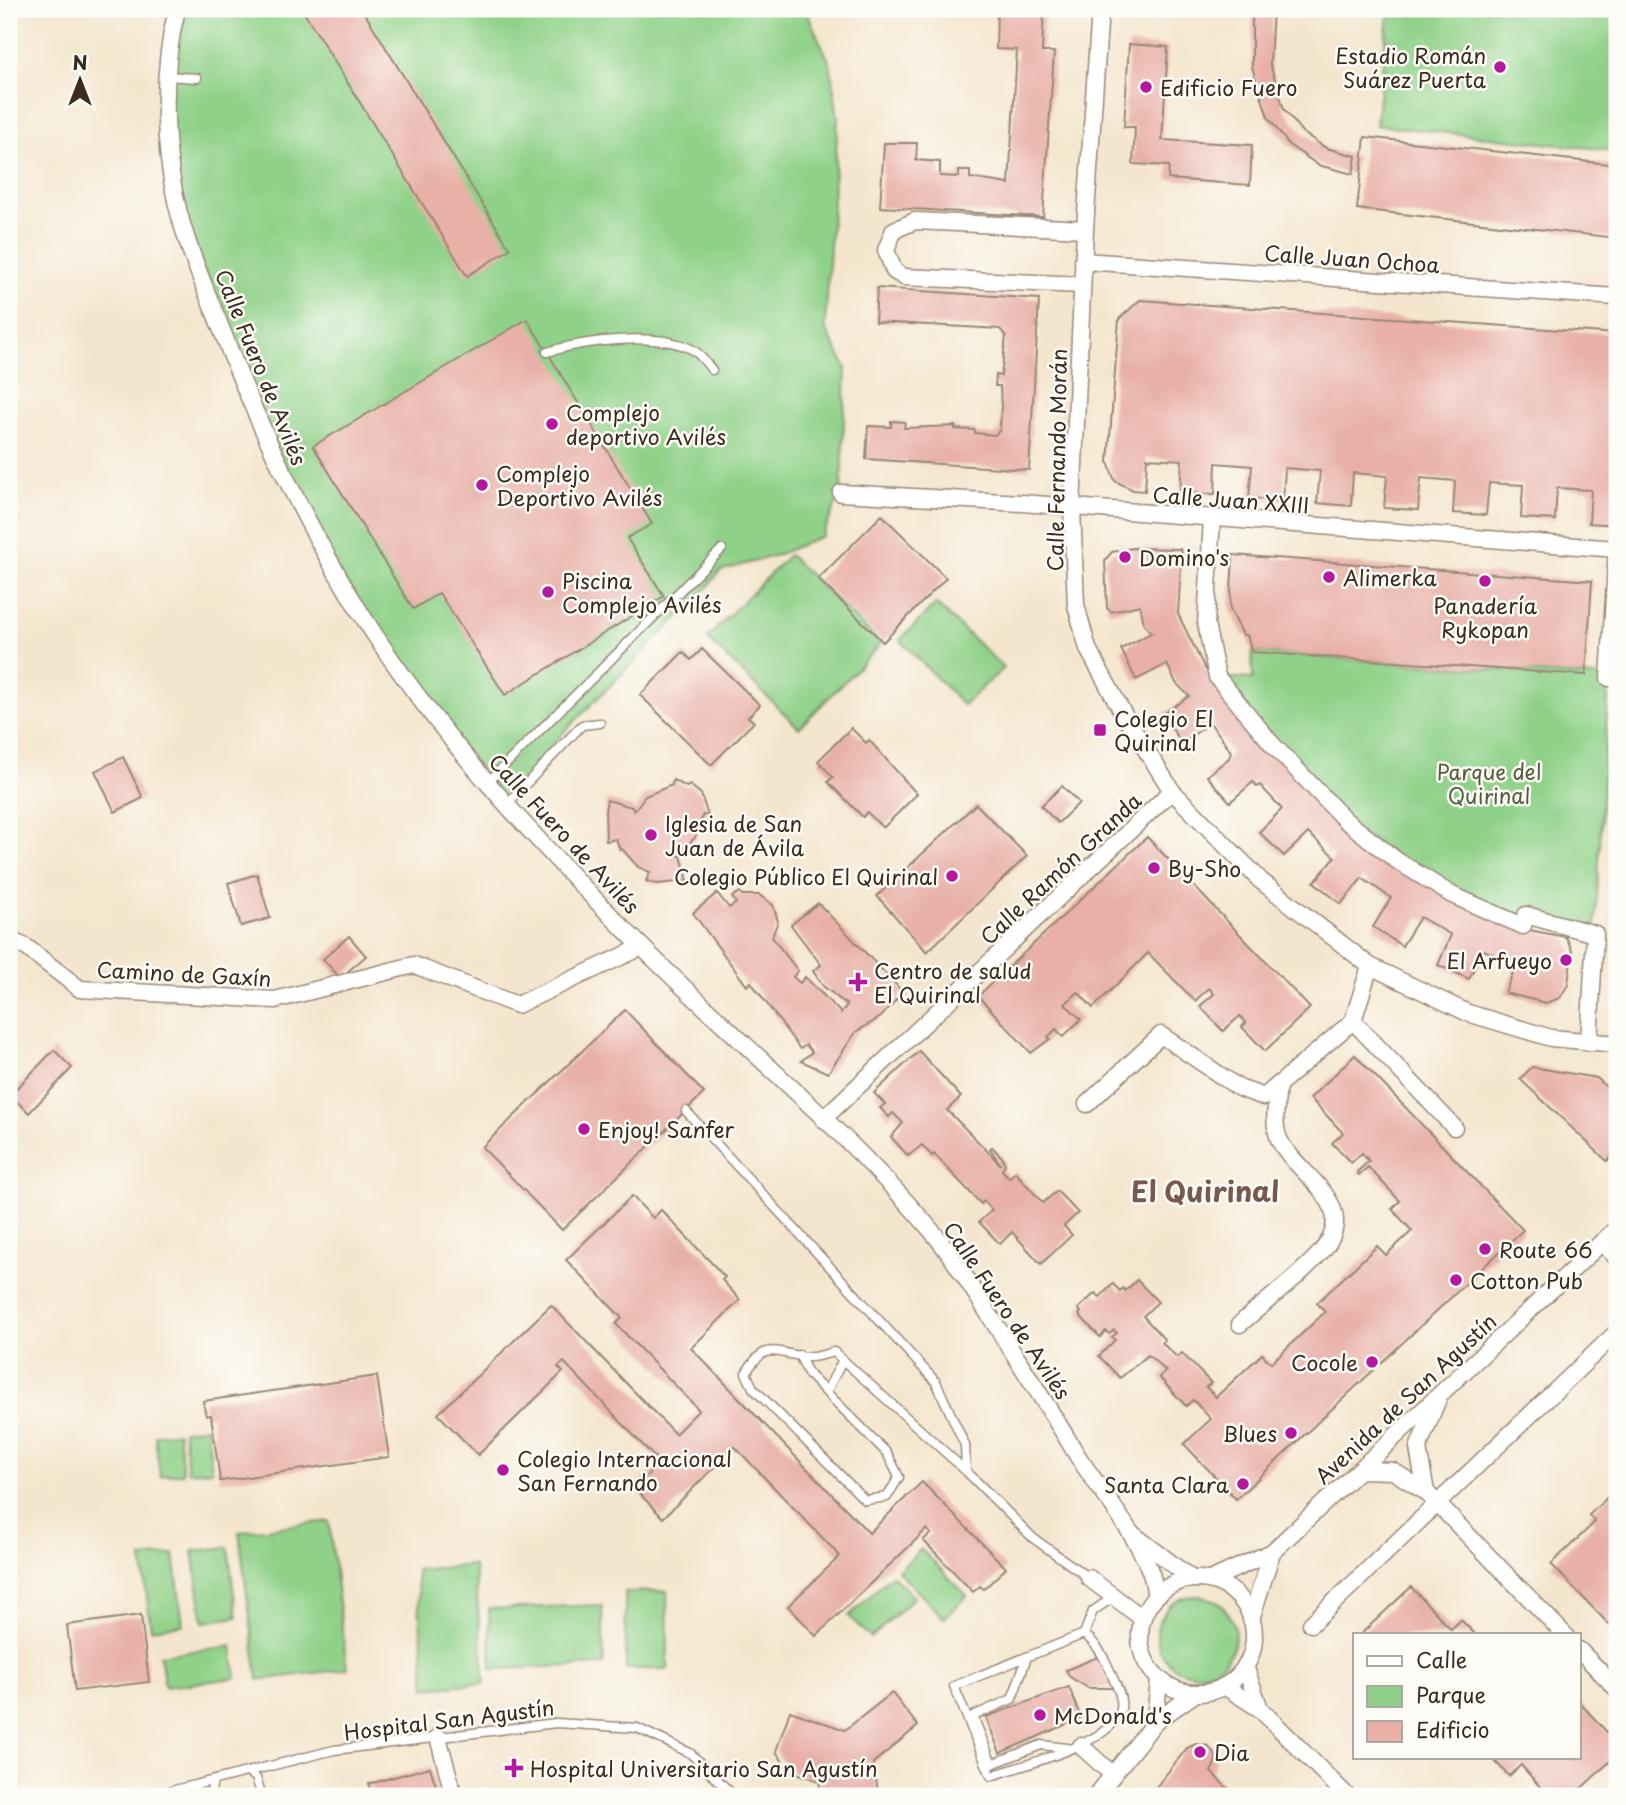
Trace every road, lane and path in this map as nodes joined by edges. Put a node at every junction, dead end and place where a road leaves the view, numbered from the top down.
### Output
1 (177, 9) edge
2 (1100, 9) edge
3 (167, 76) junction
4 (197, 78) dead end
5 (1084, 229) junction
6 (1083, 261) junction
7 (1082, 285) junction
8 (1617, 297) edge
9 (547, 352) dead end
10 (712, 370) dead end
11 (841, 493) dead end
12 (1072, 508) junction
13 (1212, 519) junction
14 (722, 549) dead end
15 (1617, 549) edge
16 (1609, 678) dead end
17 (600, 723) dead end
18 (488, 782) junction
19 (1172, 792) junction
20 (506, 805) junction
21 (9, 940) edge
22 (642, 947) junction
23 (1370, 966) junction
24 (1353, 1021) junction
25 (1589, 1042) junction
26 (1617, 1044) edge
27 (1278, 1085) junction
28 (1087, 1104) dead end
29 (686, 1111) dead end
30 (823, 1119) junction
31 (1454, 1127) dead end
32 (1617, 1228) edge
33 (1602, 1242) junction
34 (1617, 1258) edge
35 (1240, 1324) dead end
36 (1617, 1332) edge
37 (799, 1355) junction
38 (843, 1360) junction
39 (826, 1392) junction
40 (1440, 1393) junction
41 (1361, 1470) junction
42 (966, 1471) junction
43 (1432, 1497) junction
44 (1132, 1534) junction
45 (1272, 1552) junction
46 (1089, 1578) joint
47 (1192, 1579) junction
48 (1210, 1580) junction
49 (1115, 1596) junction
50 (1155, 1597) junction
51 (1142, 1618) junction
52 (1251, 1619) junction
53 (1311, 1624) dead end
54 (1563, 1633) edge
55 (1084, 1634) junction
56 (1580, 1651) edge
57 (1027, 1657) junction
58 (1245, 1666) junction
59 (1159, 1679) junction
60 (1224, 1686) junction
61 (1617, 1689) edge
62 (1196, 1693) junction
63 (1261, 1709) junction
64 (1155, 1722) junction
65 (438, 1737) junction
66 (1077, 1747) junction
67 (249, 1772) junction
68 (1113, 1775) junction
69 (213, 1781) junction
70 (151, 1796) edge
71 (210, 1796) edge
72 (262, 1796) edge
73 (454, 1796) edge
74 (734, 1796) edge
75 (1096, 1796) edge
76 (1347, 1796) edge

1 - 3 street, Calle Fuero de Avilés
2 - 5 street, Calle Fernando Morán
3 - 4 lane
3 - 18 street, Calle Fuero de Avilés
5 - 6 street, Calle Fernando Morán
5 - 7 street
6 - 7 street, Calle Fernando Morán
6 - 8 street, Calle Juan Ochoa
7 - 12 street, Calle Fernando Morán
9 - 10 lane
11 - 12 street, Calle Juan XXIII
12 - 13 street, Calle Juan XXIII
12 - 19 street, Calle Fernando Morán
13 - 15 street, Calle Juan XXIII
13 - 25 street
14 - 18 lane
15 - 16 street
17 - 20 lane
18 - 20 street, Calle Fuero de Avilés
19 - 23 street, Calle Fernando Morán
19 - 30 street, Calle Ramón Granda
20 - 22 street, Calle Fuero de Avilés
21 - 22 street, Camino de Gaxín
22 - 30 street, Calle Fuero de Avilés
23 - 24 street
23 - 25 street, Calle Fernando Morán
24 - 27 street
24 - 31 street
25 - 26 street, Calle Fernando Morán
27 - 28 street
27 - 35 street
29 - 42 lane
30 - 44 street, Calle Fuero de Avilés
32 - 33 street, Avenida de San Agustín
33 - 34 street
33 - 40 street, Avenida de San Agustín
36 - 43 street
37 - 38 lane
37 - 39 lane
37 - 39 lane
38 - 39 lane
38 - 42 lane
40 - 41 street, Avenida de San Agustín
40 - 43 street
41 - 43 street
41 - 45 street, Avenida de San Agustín
42 - 46 lane
43 - 53 street
43 - 54 street
44 - 47 street, Calle Fuero de Avilés
44 - 50 street, Calle Fuero de Avilés
45 - 48 street, Avenida de San Agustín
45 - 52 street
46 - 49 street
47 - 48 street
47 - 50 street
48 - 52 street
49 - 51 street
49 - 55 lane
50 - 51 street
51 - 59 street
52 - 58 street
55 - 57 lane
55 - 66 lane
56 - 61 street
57 - 66 lane
57 - 66 lane
58 - 60 street
58 - 63 street
59 - 62 street
59 - 64 street
60 - 62 street
60 - 63 street
62 - 64 street
63 - 76 street
64 - 68 street
65 - 67 lane, Hospital San Agustín
65 - 73 street
65 - 74 lane, Hospital San Agustín
66 - 68 street
67 - 69 lane, Hospital San Agustín
67 - 72 lane
68 - 75 street
69 - 70 lane, Hospital San Agustín
69 - 71 lane

